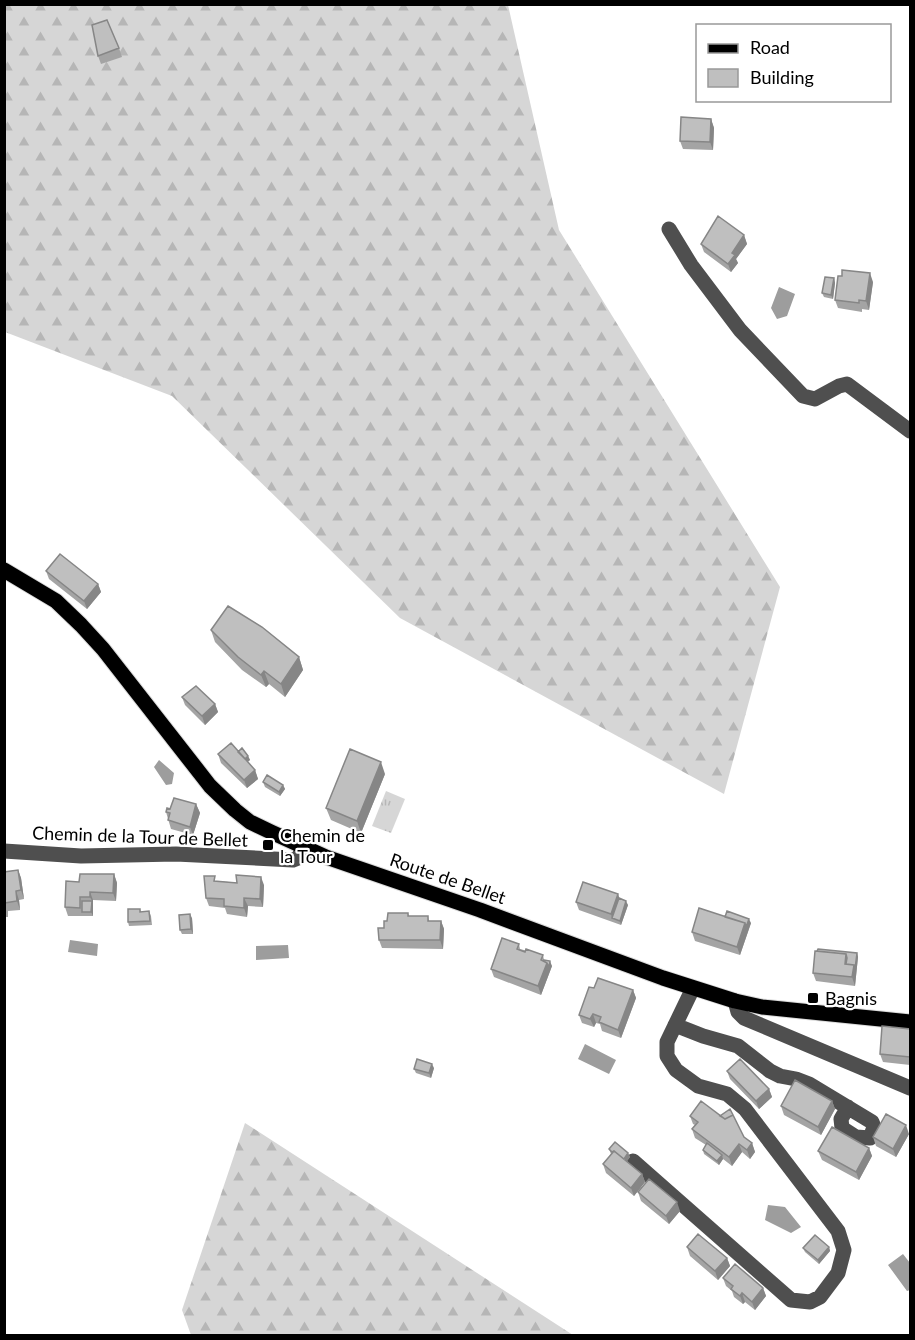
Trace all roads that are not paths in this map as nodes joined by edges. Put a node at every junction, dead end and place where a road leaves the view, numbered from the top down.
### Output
1 (669, 229) dead end
2 (910, 431) edge
3 (4, 570) edge
4 (303, 848) junction
5 (4, 851) edge
6 (693, 988) junction
7 (735, 1001) junction
8 (910, 1022) edge
9 (675, 1025) junction
10 (910, 1088) edge
11 (848, 1107) dead end
12 (633, 1161) dead end

1 - 2 street
3 - 4 main road, Route de Bellet
4 - 5 street, Chemin de la Tour de Bellet
4 - 6 main road, Route de Bellet
6 - 7 main road, Route de Bellet
6 - 9 street
7 - 8 main road, Route de Bellet
7 - 10 street
9 - 11 street
9 - 12 street

